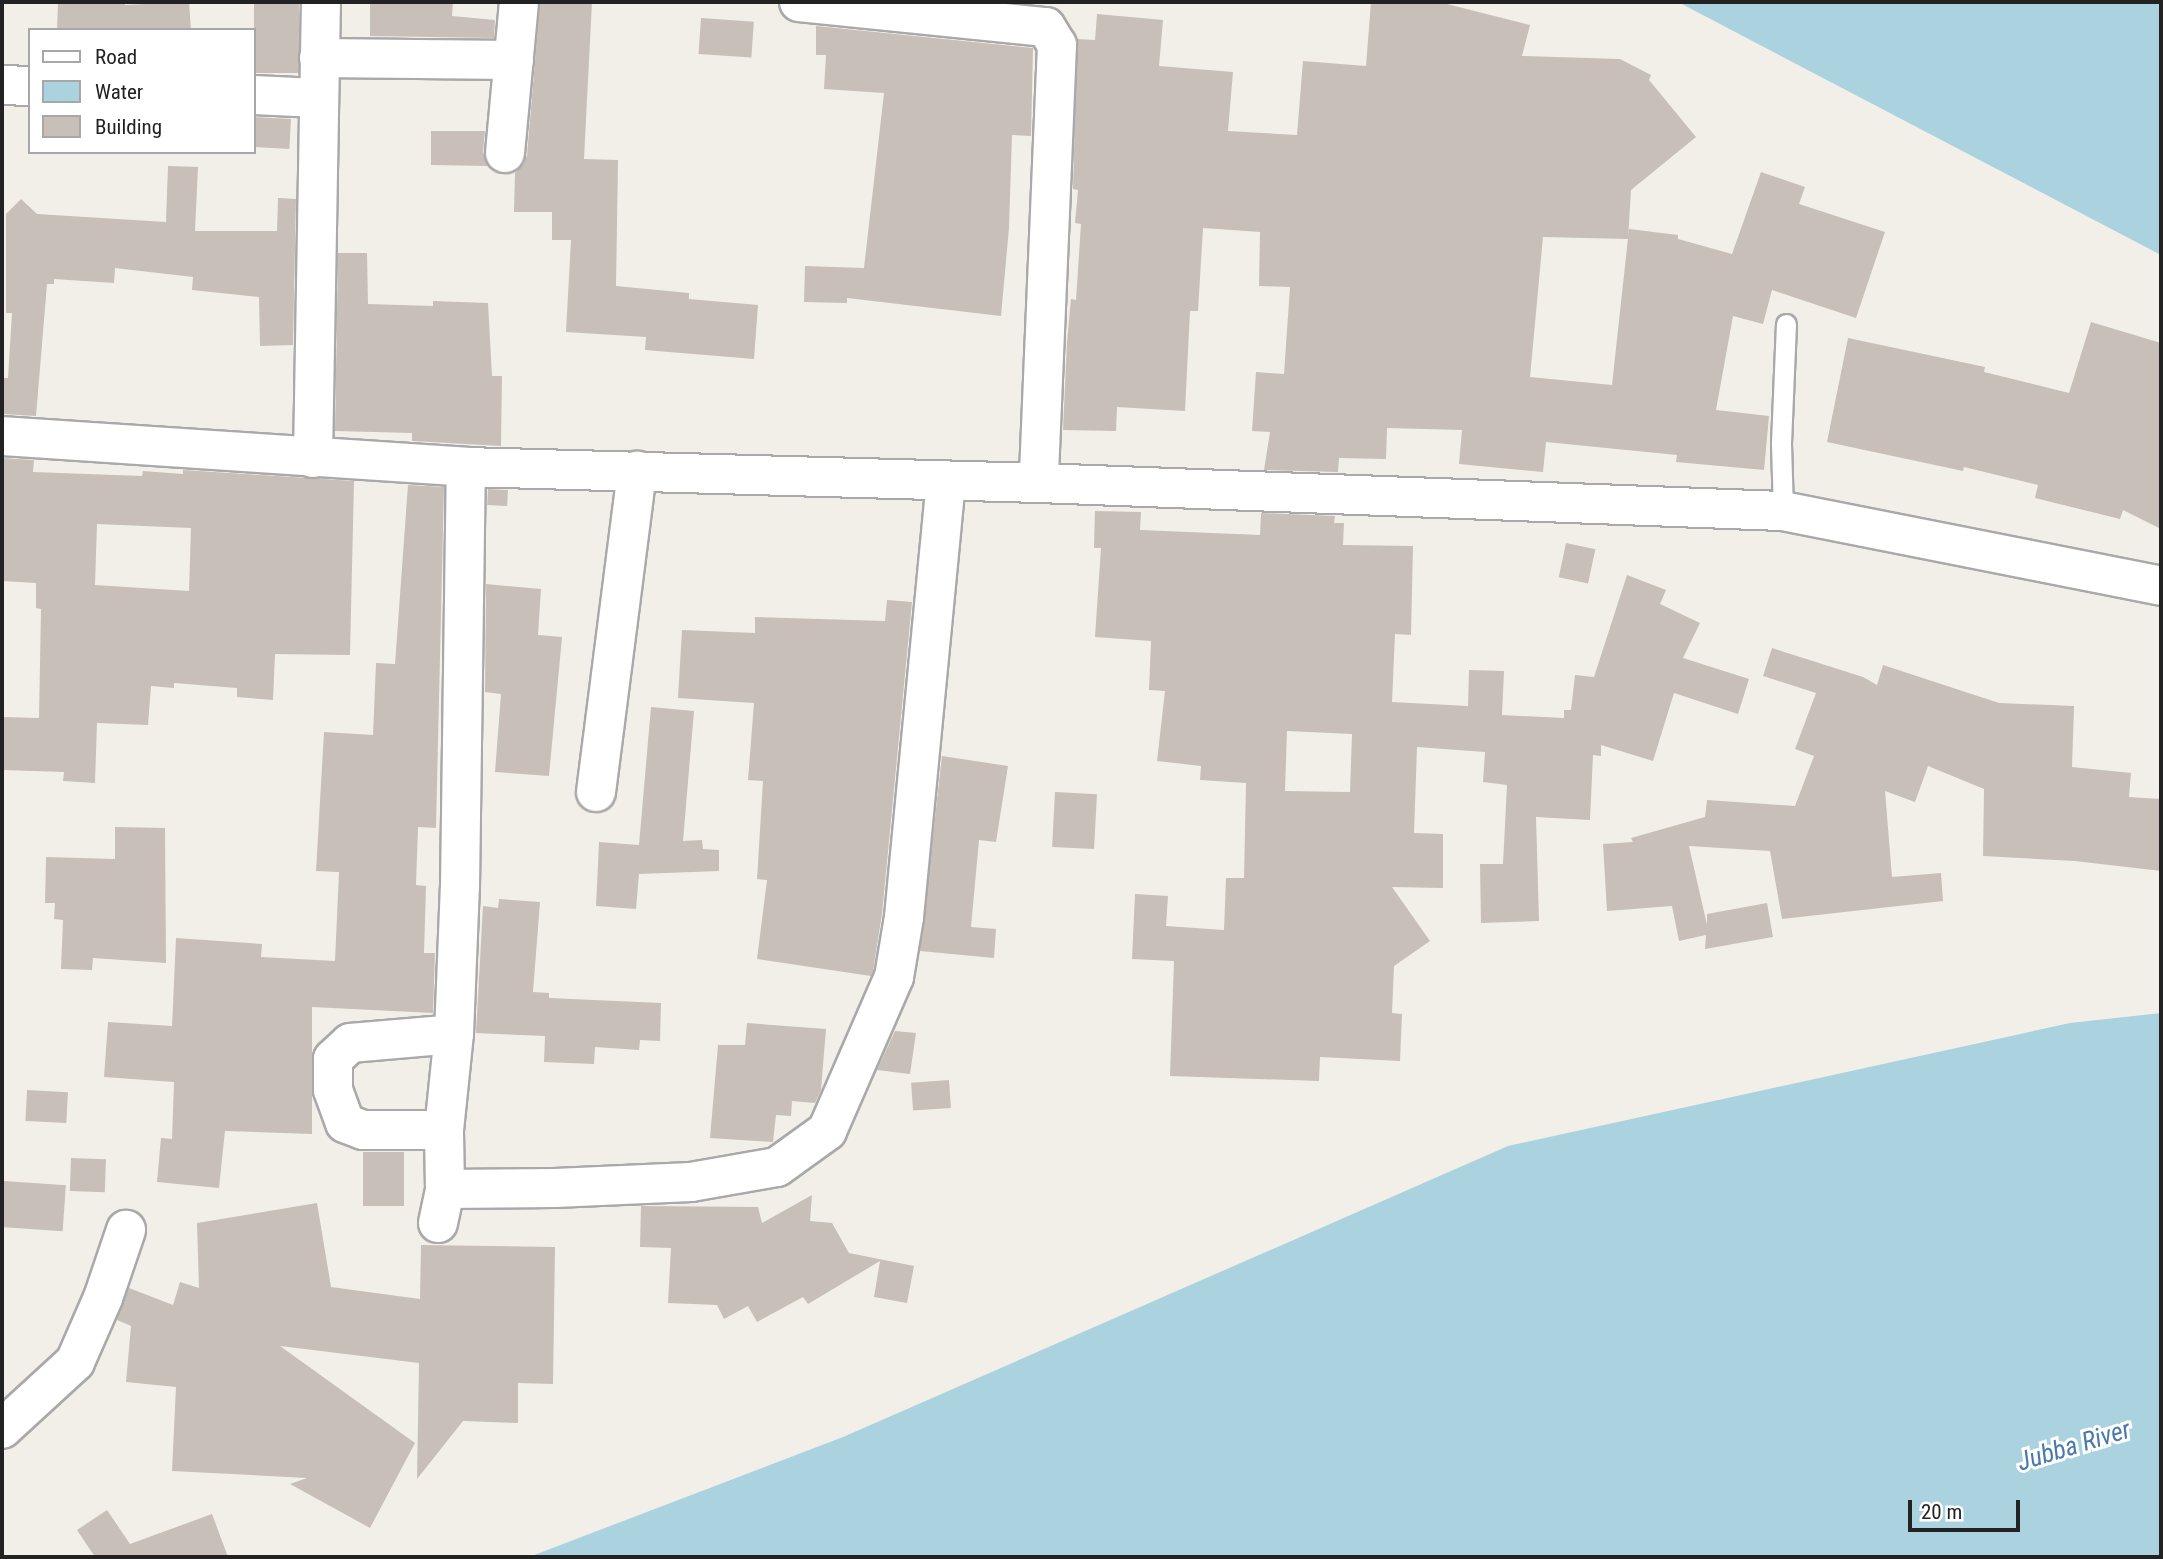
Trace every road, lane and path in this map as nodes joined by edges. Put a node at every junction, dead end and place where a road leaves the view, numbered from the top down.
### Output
1 (321, 2) edge
2 (519, 2) edge
3 (799, 2) edge
4 (319, 58) junction
5 (514, 60) junction
6 (2, 85) edge
7 (28, 86) edge
8 (256, 95) edge
9 (317, 97) junction
10 (505, 153) dead end
11 (1786, 324) dead end
12 (2, 436) edge
13 (313, 458) junction
14 (466, 467) junction
15 (637, 471) junction
16 (946, 482) junction
17 (1039, 483) junction
18 (1783, 511) junction
19 (2161, 586) edge
20 (596, 792) dead end
21 (454, 1034) junction
22 (444, 1130) junction
23 (126, 1230) dead end
24 (2, 1429) edge

1 - 4 street
2 - 5 street
3 - 17 street
4 - 5 street
4 - 9 street
5 - 10 street
6 - 7 street
8 - 9 street
9 - 13 street
11 - 18 lane
12 - 13 street
13 - 14 street
14 - 15 street
14 - 21 street
15 - 16 street
15 - 20 street
16 - 17 street
16 - 22 street
17 - 18 street
18 - 19 street
21 - 22 street
21 - 22 street
23 - 24 street

